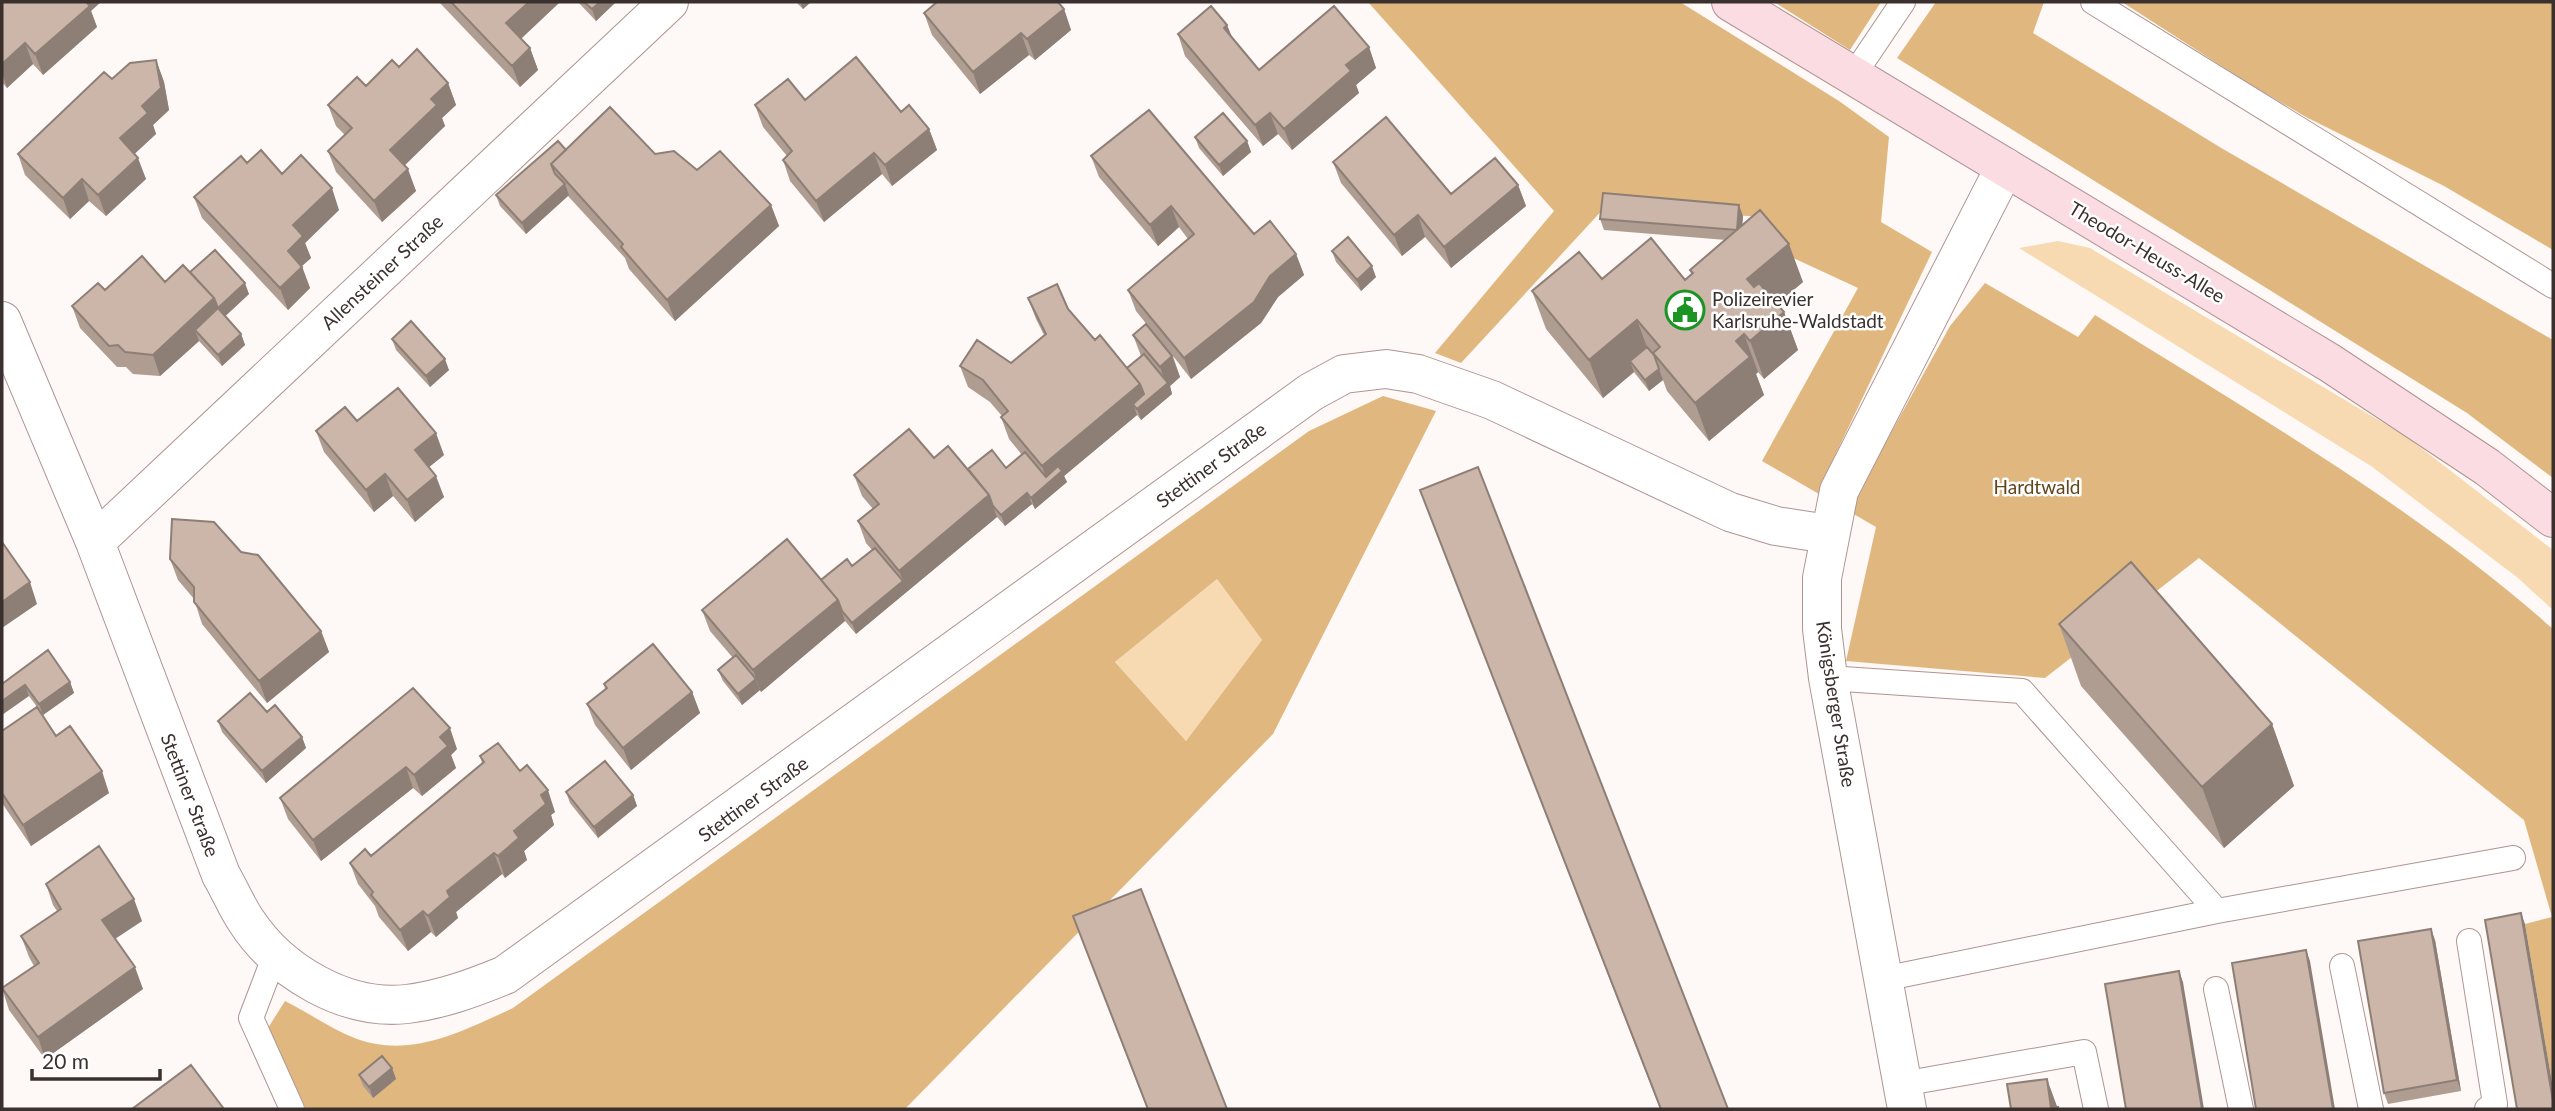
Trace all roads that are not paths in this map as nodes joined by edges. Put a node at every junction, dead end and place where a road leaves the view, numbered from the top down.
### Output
1 (670, 2) edge
2 (1731, 2) edge
3 (1903, 2) edge
4 (2093, 2) edge
5 (1853, 76) junction
6 (2005, 167) junction
7 (2553, 286) edge
8 (2, 321) edge
9 (2553, 518) edge
10 (1828, 534) junction
11 (95, 542) junction
12 (1828, 678) junction
13 (2513, 858) dead end
14 (2217, 911) junction
15 (2469, 941) dead end
16 (275, 955) junction
17 (2342, 966) dead end
18 (1883, 979) junction
19 (2216, 989) dead end
20 (1904, 1096) edge
21 (292, 1109) edge
22 (2096, 1109) edge
23 (2241, 1109) edge
24 (2371, 1109) edge
25 (2487, 1109) edge

1 - 11 street, Allensteiner Straße
2 - 5 main road, Theodor-Heuss-Allee
3 - 5 lane
4 - 7 lane
5 - 6 main road, Theodor-Heuss-Allee
6 - 9 main road, Theodor-Heuss-Allee
6 - 10 street, Königsberger Straße
8 - 11 street, Stettiner Straße
10 - 12 street, Königsberger Straße
10 - 16 street, Stettiner Straße
11 - 16 street, Stettiner Straße
12 - 14 lane
12 - 18 street, Königsberger Straße
13 - 14 lane
14 - 18 lane
15 - 25 lane
16 - 21 lane
17 - 24 lane
18 - 20 street, Königsberger Straße
19 - 23 lane
20 - 22 lane

